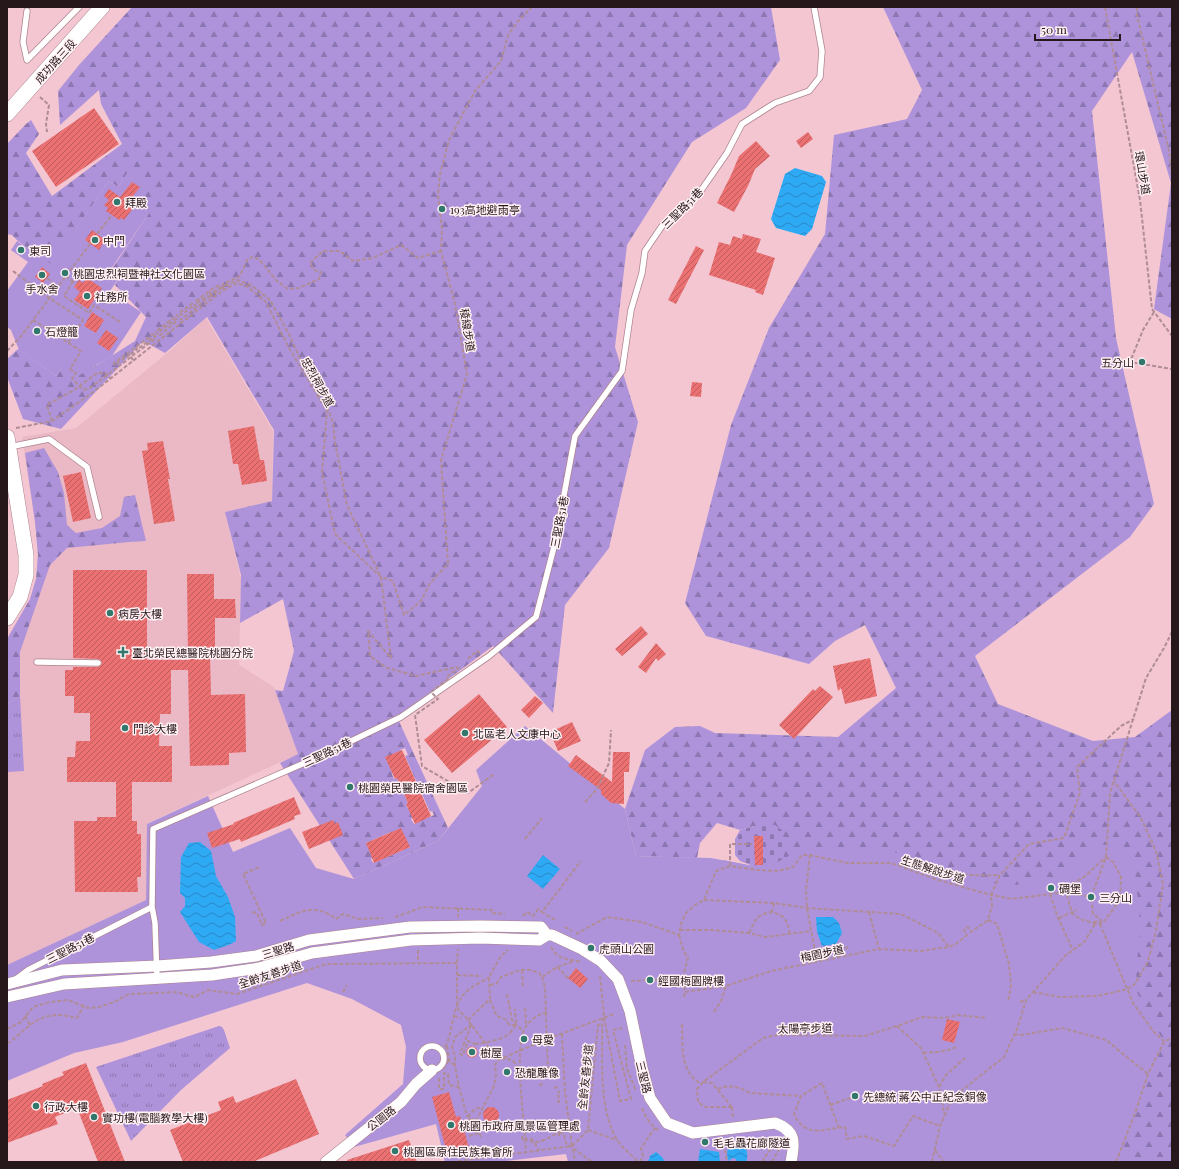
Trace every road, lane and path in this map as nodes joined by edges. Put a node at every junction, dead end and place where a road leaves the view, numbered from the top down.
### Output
1 (79, 7) edge
2 (102, 7) edge
3 (532, 7) edge
4 (814, 7) edge
5 (1105, 7) edge
6 (1137, 7) edge
7 (27, 11) dead end
8 (30, 88) junction
9 (7, 114) edge
10 (47, 132) dead end
11 (1172, 177) edge
12 (112, 215) dead end
13 (97, 234) dead end
14 (90, 244) dead end
15 (441, 252) junction
16 (13, 271) dead end
17 (66, 276) junction
18 (47, 278) dead end
19 (73, 281) junction
20 (76, 284) dead end
21 (251, 285) junction
22 (58, 287) junction
23 (248, 287) junction
24 (224, 288) junction
25 (50, 298) junction
26 (210, 299) junction
27 (1154, 312) junction
28 (33, 320) junction
29 (177, 321) junction
30 (120, 322) dead end
31 (180, 324) junction
32 (1172, 336) edge
33 (68, 343) junction
34 (7, 351) edge
35 (131, 357) junction
36 (133, 360) junction
37 (1172, 369) edge
38 (110, 378) junction
39 (79, 386) junction
40 (52, 421) junction
41 (10, 438) edge
42 (99, 517) dead end
43 (381, 577) junction
44 (7, 618) edge
45 (1172, 634) edge
46 (37, 662) dead end
47 (98, 663) dead end
48 (1134, 719) junction
49 (611, 730) dead end
50 (494, 774) dead end
51 (1114, 781) junction
52 (585, 802) dead end
53 (542, 818) dead end
54 (525, 839) dead end
55 (752, 844) dead end
56 (810, 855) junction
57 (1106, 857) junction
58 (581, 861) dead end
59 (891, 863) junction
60 (730, 866) junction
61 (260, 867) dead end
62 (1000, 876) junction
63 (1066, 892) junction
64 (1050, 894) junction
65 (991, 895) junction
66 (1091, 897) junction
67 (704, 900) junction
68 (774, 904) junction
69 (152, 907) junction
70 (458, 908) junction
71 (807, 908) junction
72 (416, 910) junction
73 (1078, 910) dead end
74 (252, 912) dead end
75 (542, 912) junction
76 (772, 912) junction
77 (869, 912) junction
78 (1072, 913) junction
79 (416, 914) dead end
80 (508, 914) dead end
81 (516, 915) dead end
82 (458, 917) dead end
83 (385, 918) dead end
84 (391, 918) dead end
85 (1058, 918) junction
86 (555, 920) dead end
87 (988, 920) junction
88 (280, 922) dead end
89 (1095, 923) junction
90 (1100, 924) junction
91 (680, 930) junction
92 (811, 931) junction
93 (749, 933) junction
94 (577, 934) dead end
95 (790, 934) junction
96 (547, 935) junction
97 (679, 935) junction
98 (849, 947) dead end
99 (949, 947) junction
100 (418, 949) dead end
101 (458, 949) dead end
102 (879, 949) junction
103 (1073, 950) junction
104 (815, 955) junction
105 (575, 960) junction
106 (817, 962) junction
107 (418, 963) junction
108 (457, 963) junction
109 (582, 963) dead end
110 (157, 966) junction
111 (495, 966) dead end
112 (557, 968) junction
113 (522, 970) junction
114 (595, 971) dead end
115 (456, 975) junction
116 (482, 976) dead end
117 (489, 977) junction
118 (542, 977) junction
119 (157, 978) junction
120 (568, 978) dead end
121 (683, 978) junction
122 (630, 982) dead end
123 (9, 983) edge
124 (346, 984) dead end
125 (490, 984) junction
126 (726, 986) junction
127 (523, 987) dead end
128 (1128, 989) junction
129 (344, 992) dead end
130 (685, 992) junction
131 (1033, 992) junction
132 (507, 994) dead end
133 (7, 997) edge
134 (684, 998) dead end
135 (490, 999) junction
136 (1026, 1000) junction
137 (1008, 1002) dead end
138 (1020, 1002) dead end
139 (84, 1005) junction
140 (456, 1006) junction
141 (525, 1008) dead end
142 (515, 1009) dead end
143 (547, 1012) junction
144 (714, 1012) dead end
145 (614, 1014) dead end
146 (24, 1016) junction
147 (454, 1016) junction
148 (605, 1017) junction
149 (461, 1018) dead end
150 (987, 1018) dead end
151 (468, 1020) junction
152 (528, 1023) junction
153 (472, 1024) junction
154 (602, 1024) junction
155 (682, 1024) dead end
156 (30, 1025) junction
157 (516, 1025) junction
158 (897, 1026) junction
159 (7, 1030) edge
160 (524, 1031) junction
161 (562, 1034) junction
162 (1014, 1034) junction
163 (1172, 1038) edge
164 (547, 1039) junction
165 (1164, 1042) junction
166 (7, 1043) edge
167 (475, 1044) junction
168 (447, 1045) junction
169 (474, 1047) dead end
170 (956, 1047) dead end
171 (520, 1050) junction
172 (442, 1052) junction
173 (923, 1053) junction
174 (966, 1058) dead end
175 (450, 1060) junction
176 (498, 1060) junction
177 (455, 1066) junction
178 (519, 1070) junction
179 (435, 1072) junction
180 (548, 1073) dead end
181 (1148, 1074) junction
182 (518, 1079) dead end
183 (702, 1083) junction
184 (544, 1084) dead end
185 (539, 1085) dead end
186 (459, 1087) junction
187 (558, 1087) dead end
188 (939, 1087) junction
189 (554, 1088) dead end
190 (717, 1089) junction
191 (560, 1092) dead end
192 (801, 1096) junction
193 (853, 1097) dead end
194 (557, 1102) dead end
195 (830, 1105) junction
196 (483, 1107) junction
197 (732, 1107) junction
198 (944, 1116) junction
199 (471, 1118) junction
200 (733, 1118) dead end
201 (476, 1121) junction
202 (462, 1123) dead end
203 (940, 1126) junction
204 (839, 1128) junction
205 (655, 1129) dead end
206 (588, 1130) junction
207 (560, 1132) junction
208 (479, 1133) junction
209 (469, 1136) dead end
210 (522, 1136) dead end
211 (779, 1136) dead end
212 (560, 1137) dead end
213 (481, 1138) dead end
214 (531, 1138) dead end
215 (525, 1139) junction
216 (617, 1140) junction
217 (718, 1141) dead end
218 (534, 1143) junction
219 (572, 1147) junction
220 (539, 1150) junction
221 (935, 1150) junction
222 (526, 1152) junction
223 (586, 1157) junction
224 (326, 1162) edge
225 (452, 1162) edge
226 (575, 1162) edge
227 (586, 1162) edge
228 (592, 1162) edge
229 (639, 1162) edge
230 (727, 1162) edge
231 (762, 1162) edge
232 (791, 1162) edge
233 (932, 1162) edge
234 (944, 1162) edge
235 (1116, 1162) edge

1 - 7 lane
2 - 8 street, 成功路三段
3 - 15 path, 稜線步道
4 - 69 lane, 三聖路51巷
5 - 27 path, 環山步道
6 - 11 path
8 - 9 street, 成功路三段
8 - 10 path
12 - 13 path
14 - 17 path
15 - 24 path
15 - 43 path, 稜線步道
16 - 25 path
17 - 19 path
17 - 22 path
18 - 22 path
19 - 20 path
19 - 30 path
21 - 23 path
21 - 24 path
21 - 43 path
22 - 25 path
23 - 24 path
23 - 43 path, 忠烈祠步道
24 - 26 path
24 - 26 path, bridge
25 - 28 path
25 - 33 path
26 - 29 path, bridge
26 - 31 path
27 - 32 path, 環山步道
27 - 37 path
28 - 33 path
28 - 34 path
29 - 31 path, bridge
29 - 35 path, bridge
31 - 36 path
33 - 39 path
35 - 36 path, bridge
35 - 39 path, bridge
36 - 38 path
38 - 39 path
38 - 40 path
39 - 40 path
40 - 41 path
41 - 42 lane
41 - 44 street
43 - 50 path, bridge
45 - 48 path
46 - 47 lane
48 - 51 path
48 - 62 path
49 - 52 path
51 - 57 path
51 - 128 path
53 - 54 path
55 - 60 path
56 - 59 path, 生態解說步道
56 - 60 path
56 - 71 path
57 - 63 path
57 - 66 path
57 - 90 path
58 - 75 path
59 - 62 path
59 - 65 path, 生態解說步道
60 - 67 path
61 - 74 path
62 - 65 path
63 - 64 path, 生態解說步道
63 - 66 path, 生態解說步道
63 - 78 path
64 - 65 path, 生態解說步道
64 - 85 path
65 - 87 path
66 - 89 path
67 - 68 path
67 - 91 path
68 - 71 path
68 - 76 path
69 - 110 lane, 三聖路51巷
69 - 123 lane, 三聖路51巷
70 - 72 path
70 - 80 path
70 - 82 path
71 - 77 path
71 - 92 path
72 - 79 path
72 - 84 path
73 - 78 path
75 - 81 path
75 - 86 path
76 - 93 path
76 - 95 path
77 - 99 path
77 - 102 path
78 - 85 path
78 - 89 path
83 - 88 path
85 - 103 path
87 - 99 path, 梅園步道
87 - 137 path
89 - 90 path
89 - 103 path
90 - 128 path
91 - 93 path
91 - 97 path
92 - 95 path
92 - 104 path
93 - 95 path
94 - 97 path
96 - 105 path
96 - 110 street, 三聖路
96 - 119 street, 三聖路
96 - 232 street, 三聖路
97 - 121 path
98 - 104 path
99 - 102 path, 梅園步道
100 - 107 path
101 - 108 path
102 - 106 path, 梅園步道
103 - 131 path
104 - 106 path
105 - 109 path
105 - 112 path
106 - 126 path, 梅園步道
107 - 108 path, 全齡友善步道
107 - 139 path, 全齡友善步道
108 - 115 path
110 - 119 lane, 三聖路51巷
110 - 123 street, 三聖路
111 - 117 path
112 - 118 path
112 - 120 path
113 - 118 path
113 - 125 path
113 - 127 path
114 - 148 path
115 - 116 path
115 - 140 path
117 - 125 path
117 - 140 path
118 - 143 path
119 - 133 street, 三聖路
121 - 122 path
121 - 130 path
124 - 129 path
125 - 135 path
126 - 130 path, 梅園步道
126 - 144 path
128 - 131 path
128 - 165 path
130 - 134 path
131 - 136 path
132 - 157 path
135 - 151 path
135 - 157 path
136 - 138 path
136 - 162 path
139 - 146 path, 全齡友善步道
139 - 156 path
140 - 147 path
140 - 151 path
141 - 152 path
142 - 157 path
143 - 152 path
143 - 164 path
145 - 148 path
146 - 156 path
146 - 159 path, 全齡友善步道
147 - 149 path
147 - 168 path
148 - 154 path, 全齡友善步道
148 - 161 path
150 - 158 path, 太陽亭步道
151 - 153 path
152 - 160 path
153 - 167 path
153 - 176 path
153 - 177 path
154 - 206 path, 全齡友善步道
154 - 216 path, 全齡友善步道
155 - 183 path
156 - 166 path
157 - 160 path
157 - 167 path, bridge
158 - 173 path
158 - 183 path, 太陽亭步道
160 - 171 path
161 - 164 path
161 - 219 path
162 - 181 path
162 - 198 path
163 - 165 path
164 - 171 path
164 - 180 path
165 - 181 path
167 - 169 path, bridge
168 - 172 path
168 - 175 path
170 - 173 path
171 - 176 path
171 - 178 path
172 - 179 lane, 公園路
172 - 179 lane
173 - 188 path
174 - 188 path
175 - 177 path
175 - 179 path
176 - 178 path
176 - 196 path
177 - 186 path
178 - 182 path
178 - 215 path
179 - 186 path
179 - 224 street, 公園路
181 - 235 path
183 - 190 path
183 - 197 path
184 - 185 path
186 - 199 path
187 - 189 path
188 - 198 path
190 - 192 path
190 - 197 path
191 - 194 path
192 - 195 path
192 - 204 path
193 - 195 path
195 - 204 path
196 - 199 path
196 - 201 path
197 - 200 path
198 - 203 path
199 - 201 path
199 - 202 path
201 - 208 path
203 - 204 path
203 - 221 path
205 - 229 path
206 - 216 path
206 - 219 path
207 - 212 path
207 - 218 path
207 - 219 path
208 - 209 path
208 - 213 path
210 - 215 path
211 - 231 path
214 - 218 path
215 - 218 path
215 - 222 path
216 - 229 path, 全齡友善步道
217 - 230 path
218 - 220 path
219 - 220 path
219 - 223 path
219 - 226 path
220 - 222 path
221 - 233 path
221 - 234 path
222 - 225 path
223 - 227 path
223 - 228 path

